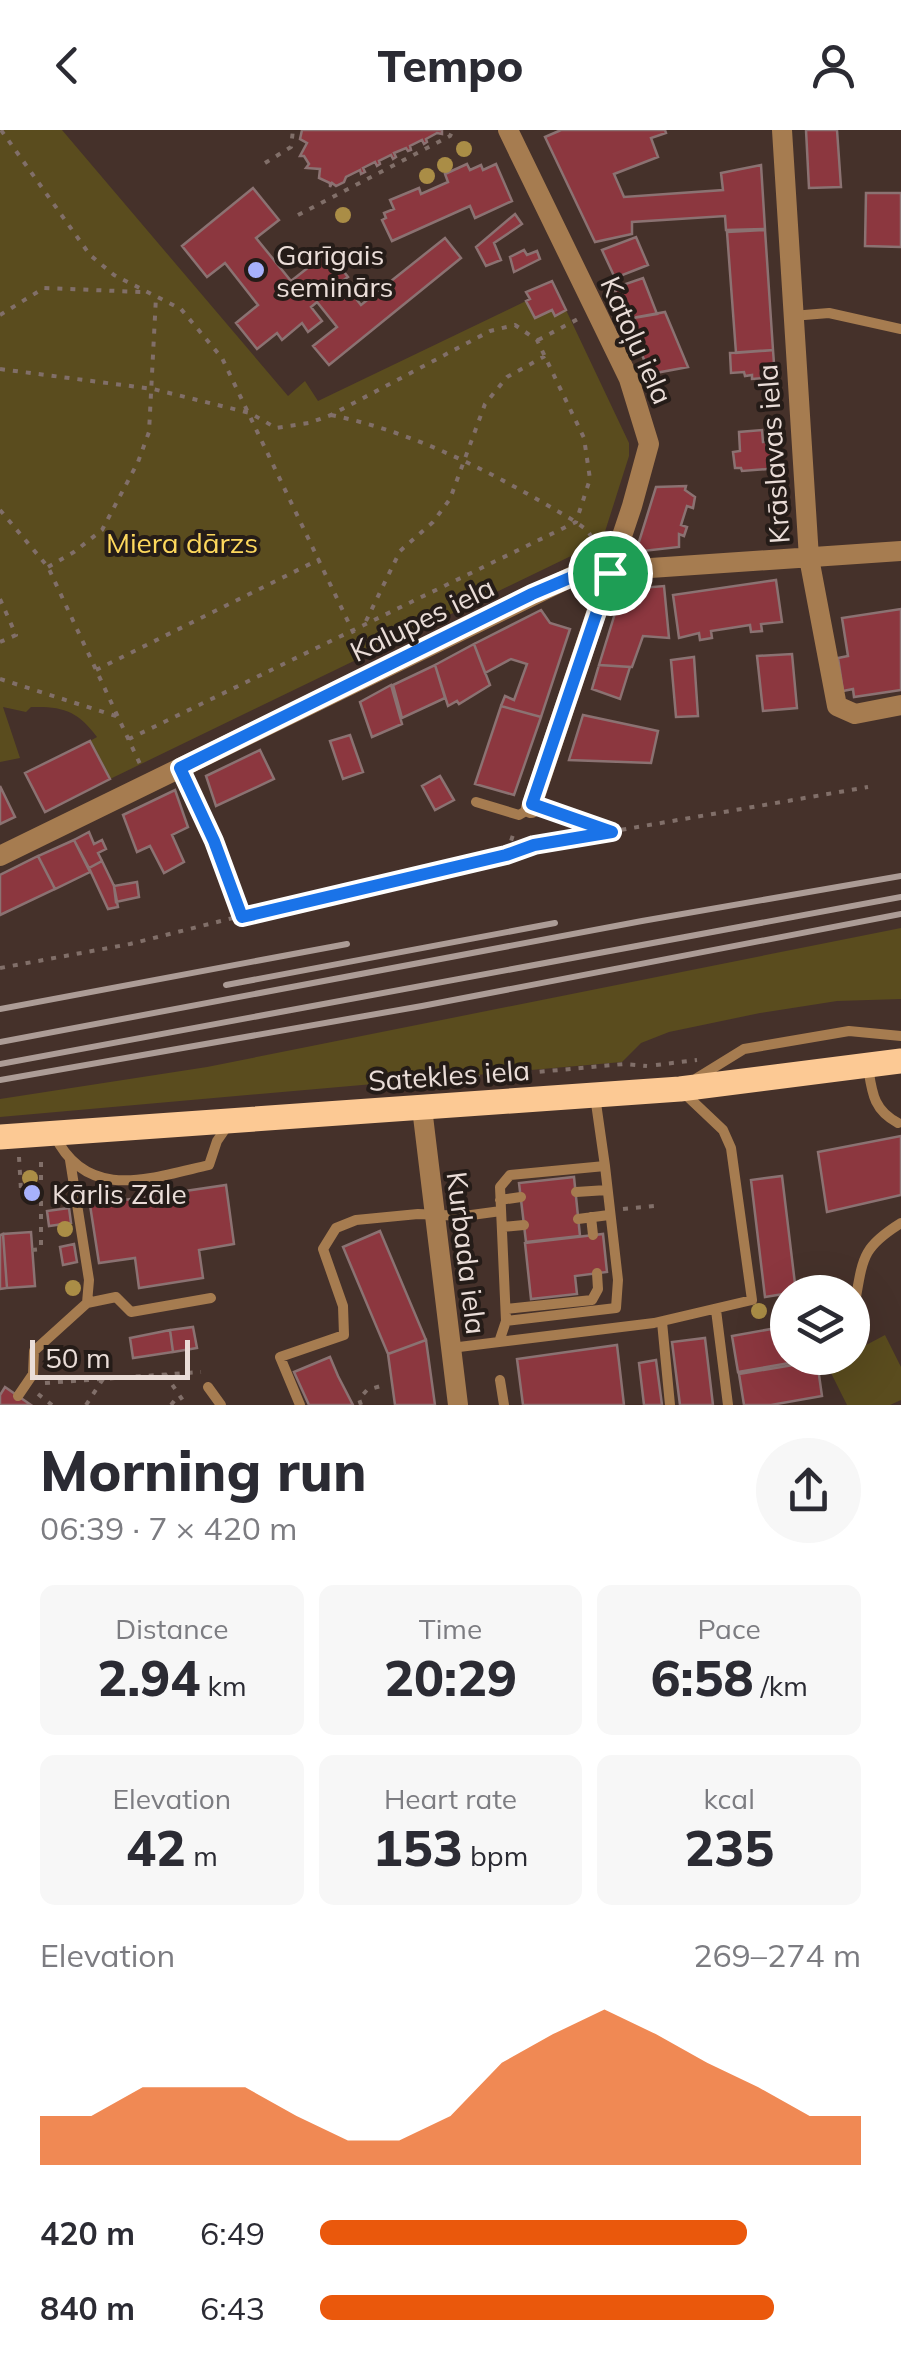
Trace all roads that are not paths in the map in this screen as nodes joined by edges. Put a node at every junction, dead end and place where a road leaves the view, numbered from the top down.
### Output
1 (508, 130) edge
2 (782, 130) edge
3 (791, 316) junction
4 (901, 329) edge
5 (901, 551) edge
6 (808, 558) junction
7 (610, 573) junction
8 (901, 706) edge
9 (180, 768) junction
10 (476, 802) dead end
11 (527, 809) joint
12 (214, 841) road end
13 (0, 856) edge
14 (901, 1036) edge
15 (901, 1062) edge
16 (868, 1066) junction
17 (680, 1090) junction
18 (595, 1095) junction
19 (422, 1108) junction
20 (233, 1118) junction
21 (898, 1124) dead end
22 (54, 1133) junction
23 (0, 1137) edge
24 (70, 1160) junction
25 (605, 1166) junction
26 (606, 1190) junction
27 (576, 1192) dead end
28 (521, 1198) dead end
29 (501, 1205) junction
30 (609, 1212) junction
31 (434, 1216) junction
32 (901, 1223) edge
33 (524, 1225) dead end
34 (502, 1228) junction
35 (593, 1235) dead end
36 (597, 1273) dead end
37 (860, 1275) edge
38 (211, 1298) dead end
39 (88, 1304) junction
40 (716, 1310) junction
41 (506, 1315) junction
42 (662, 1322) junction
43 (499, 1342) junction
44 (451, 1348) junction
45 (500, 1380) dead end
46 (208, 1387) dead end
47 (18, 1396) dead end
48 (221, 1405) edge
49 (300, 1405) edge
50 (458, 1405) edge
51 (504, 1405) edge
52 (670, 1405) edge
53 (728, 1405) edge

1 - 7 street, Katoļu iela
2 - 3 street, Krāslavas iela
3 - 4 lane
3 - 6 street, Krāslavas iela
5 - 6 street, Kalupes iela
6 - 7 street, Kalupes iela
6 - 8 street, Krāslavas iela
7 - 9 street, Kalupes iela
7 - 11 street, Katoļu iela
9 - 12 lane
9 - 13 street, Kalupes iela
10 - 11 lane
14 - 17 lane
15 - 16 main road, Satekles iela
16 - 17 main road, Satekles iela
16 - 21 lane
17 - 18 main road, Satekles iela
17 - 40 lane
18 - 19 main road, Satekles iela
18 - 25 lane
19 - 20 main road, Satekles iela
19 - 31 street, Kurbada iela
20 - 22 main road, Satekles iela
20 - 24 lane
22 - 23 main road, Satekles iela
22 - 24 lane
24 - 39 lane
25 - 26 lane
25 - 29 lane
26 - 27 lane
26 - 30 lane
28 - 29 lane
29 - 31 lane
29 - 34 lane
30 - 35 lane
30 - 41 lane
31 - 44 street, Kurbada iela
31 - 49 lane
32 - 37 lane
33 - 34 lane
34 - 41 lane
36 - 41 lane
38 - 39 lane
39 - 47 lane
40 - 42 lane
40 - 53 lane
41 - 43 lane
42 - 43 lane
42 - 52 lane
43 - 44 lane
44 - 50 street, Kurbada iela
45 - 51 lane
46 - 48 lane

